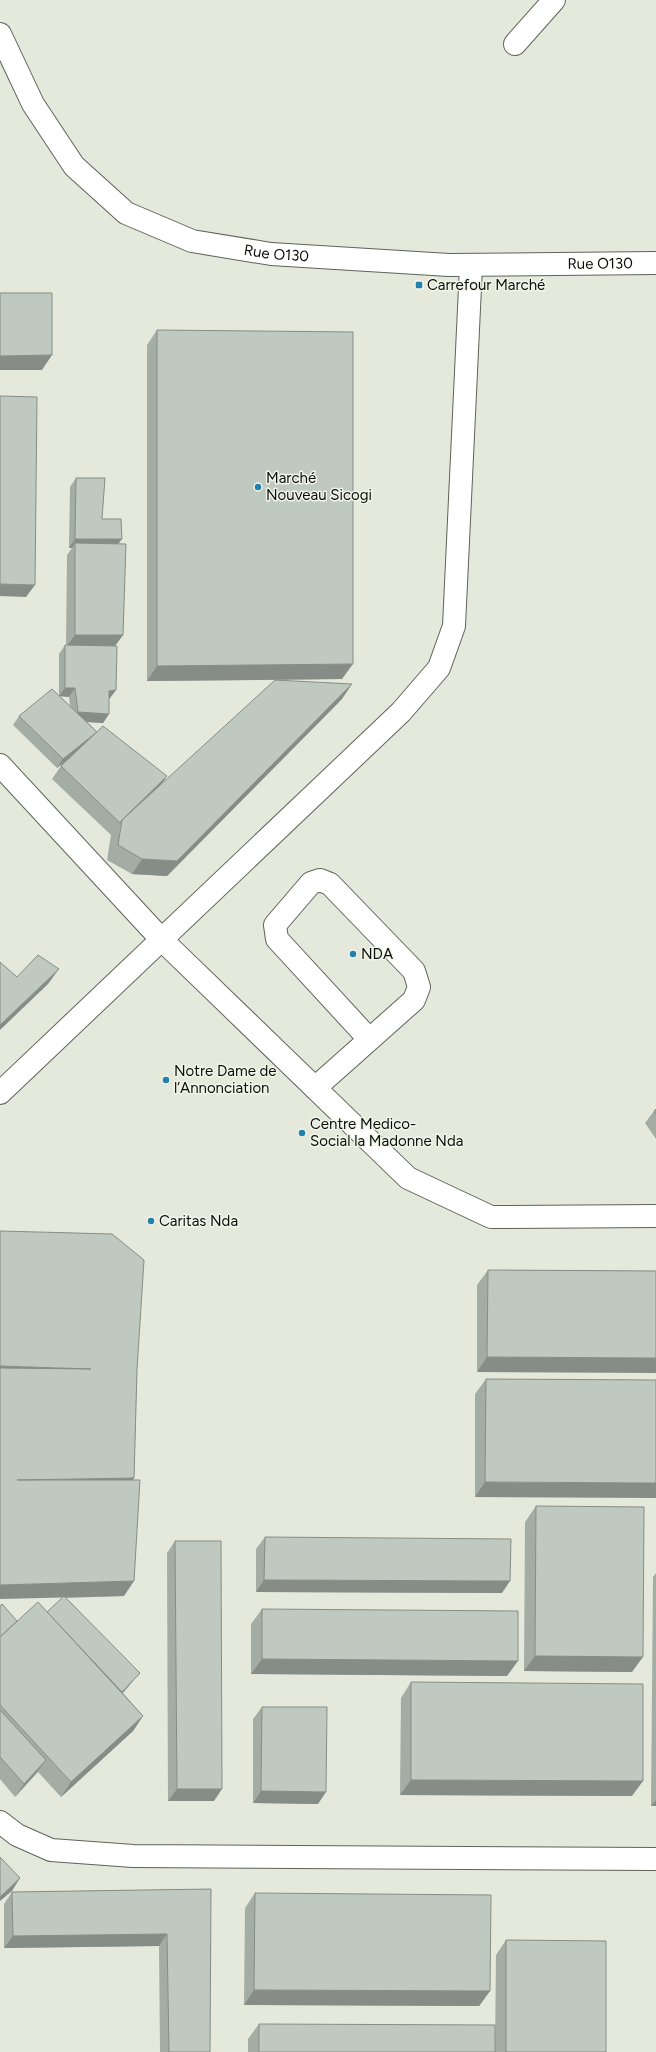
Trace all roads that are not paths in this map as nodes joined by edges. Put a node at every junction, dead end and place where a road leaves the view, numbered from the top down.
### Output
1 (554, 0) edge
2 (0, 34) edge
3 (516, 44) dead end
4 (656, 263) edge
5 (471, 266) junction
6 (0, 765) edge
7 (162, 940) junction
8 (369, 1039) junction
9 (315, 1088) junction
10 (0, 1093) edge
11 (656, 1216) edge
12 (0, 1822) edge
13 (656, 1859) edge

1 - 3 street
2 - 5 street, Rue O130
4 - 5 street, Rue O130
5 - 7 street
6 - 7 street
7 - 9 street
7 - 10 street
8 - 8 street
8 - 9 street
9 - 11 street
12 - 13 street

